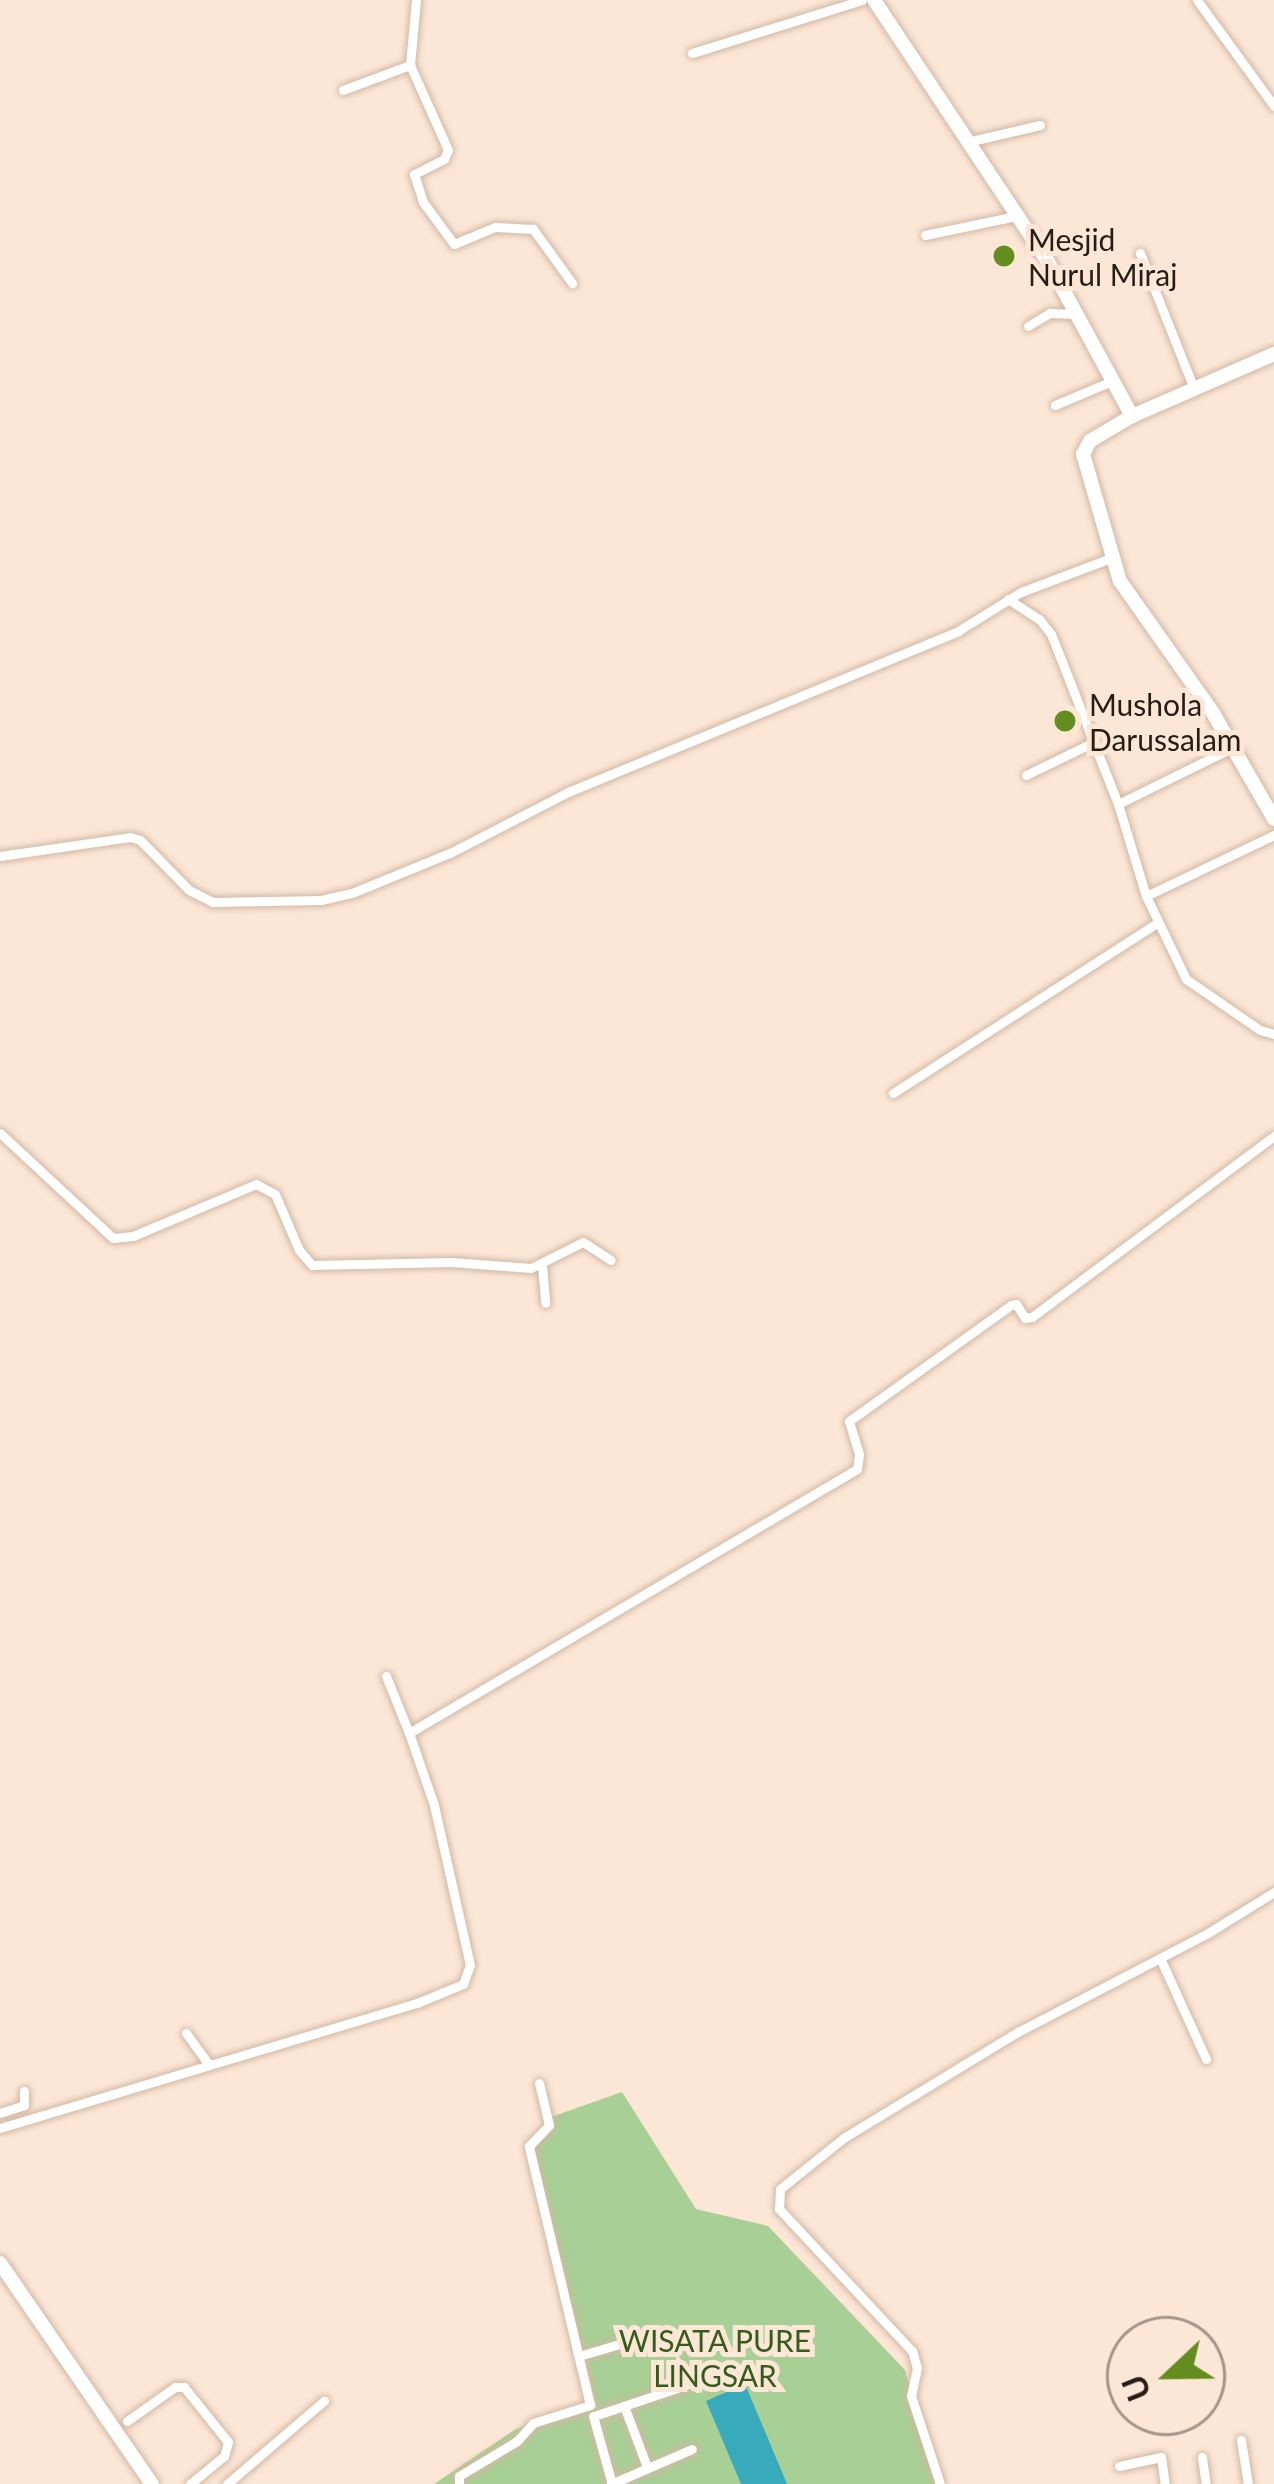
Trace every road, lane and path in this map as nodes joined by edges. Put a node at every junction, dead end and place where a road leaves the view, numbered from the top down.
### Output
1 (416, 0) edge
2 (862, 0) edge
3 (874, 0) edge
4 (1197, 0) edge
5 (692, 53) dead end
6 (410, 65) junction
7 (343, 90) dead end
8 (1274, 106) edge
9 (1040, 125) dead end
10 (967, 142) junction
11 (1016, 216) junction
12 (925, 235) dead end
13 (1140, 253) dead end
14 (572, 283) dead end
15 (1076, 314) junction
16 (1028, 326) dead end
17 (1274, 354) edge
18 (1112, 381) junction
19 (1194, 389) junction
20 (1055, 405) dead end
21 (1132, 416) junction
22 (1111, 558) junction
23 (1008, 599) junction
24 (1092, 743) junction
25 (1234, 747) junction
26 (1026, 775) dead end
27 (1118, 804) junction
28 (1274, 819) edge
29 (1274, 835) edge
30 (0, 856) edge
31 (1146, 896) junction
32 (1157, 923) junction
33 (1274, 1033) edge
34 (893, 1094) dead end
35 (0, 1133) edge
36 (1274, 1136) edge
37 (611, 1260) dead end
38 (542, 1265) junction
39 (545, 1303) dead end
40 (386, 1676) dead end
41 (409, 1733) junction
42 (1274, 1892) edge
43 (1160, 1958) junction
44 (186, 2033) dead end
45 (1206, 2059) dead end
46 (208, 2063) junction
47 (539, 2083) dead end
48 (24, 2091) dead end
49 (0, 2114) edge
50 (0, 2128) edge
51 (0, 2263) edge
52 (656, 2332) dead end
53 (579, 2356) junction
54 (686, 2385) dead end
55 (325, 2402) dead end
56 (624, 2406) junction
57 (592, 2410) junction
58 (127, 2421) dead end
59 (1241, 2440) dead end
60 (692, 2449) dead end
61 (1202, 2456) dead end
62 (1120, 2466) dead end
63 (647, 2467) junction
64 (152, 2484) edge
65 (190, 2484) edge
66 (227, 2484) edge
67 (459, 2484) edge
68 (612, 2484) edge
69 (940, 2484) edge
70 (1165, 2484) edge
71 (1206, 2484) edge
72 (1248, 2484) edge

1 - 6 street
2 - 5 street
3 - 10 street
4 - 8 street
6 - 7 street
6 - 14 street
9 - 10 street
10 - 11 street
11 - 12 street
11 - 15 street
13 - 19 street
15 - 16 street
15 - 18 street
17 - 19 street
18 - 20 street
18 - 21 street
19 - 21 street
21 - 22 street
22 - 23 street
22 - 25 street
23 - 24 street
23 - 30 street
24 - 26 street
24 - 27 street
25 - 27 street
25 - 28 street
27 - 31 street
29 - 31 street
31 - 32 street
32 - 33 street
32 - 34 street
35 - 38 street
36 - 41 street
37 - 38 street
38 - 39 street
40 - 41 street
41 - 46 street
42 - 43 street
43 - 45 street
43 - 69 street
44 - 46 street
46 - 50 street
47 - 53 street
48 - 49 street
51 - 64 street
52 - 53 street
53 - 57 street
54 - 56 street
55 - 66 street
56 - 57 street
56 - 63 street
57 - 67 street
57 - 68 street
58 - 65 street
59 - 72 street
60 - 63 street
61 - 71 street
62 - 70 street
63 - 68 street

